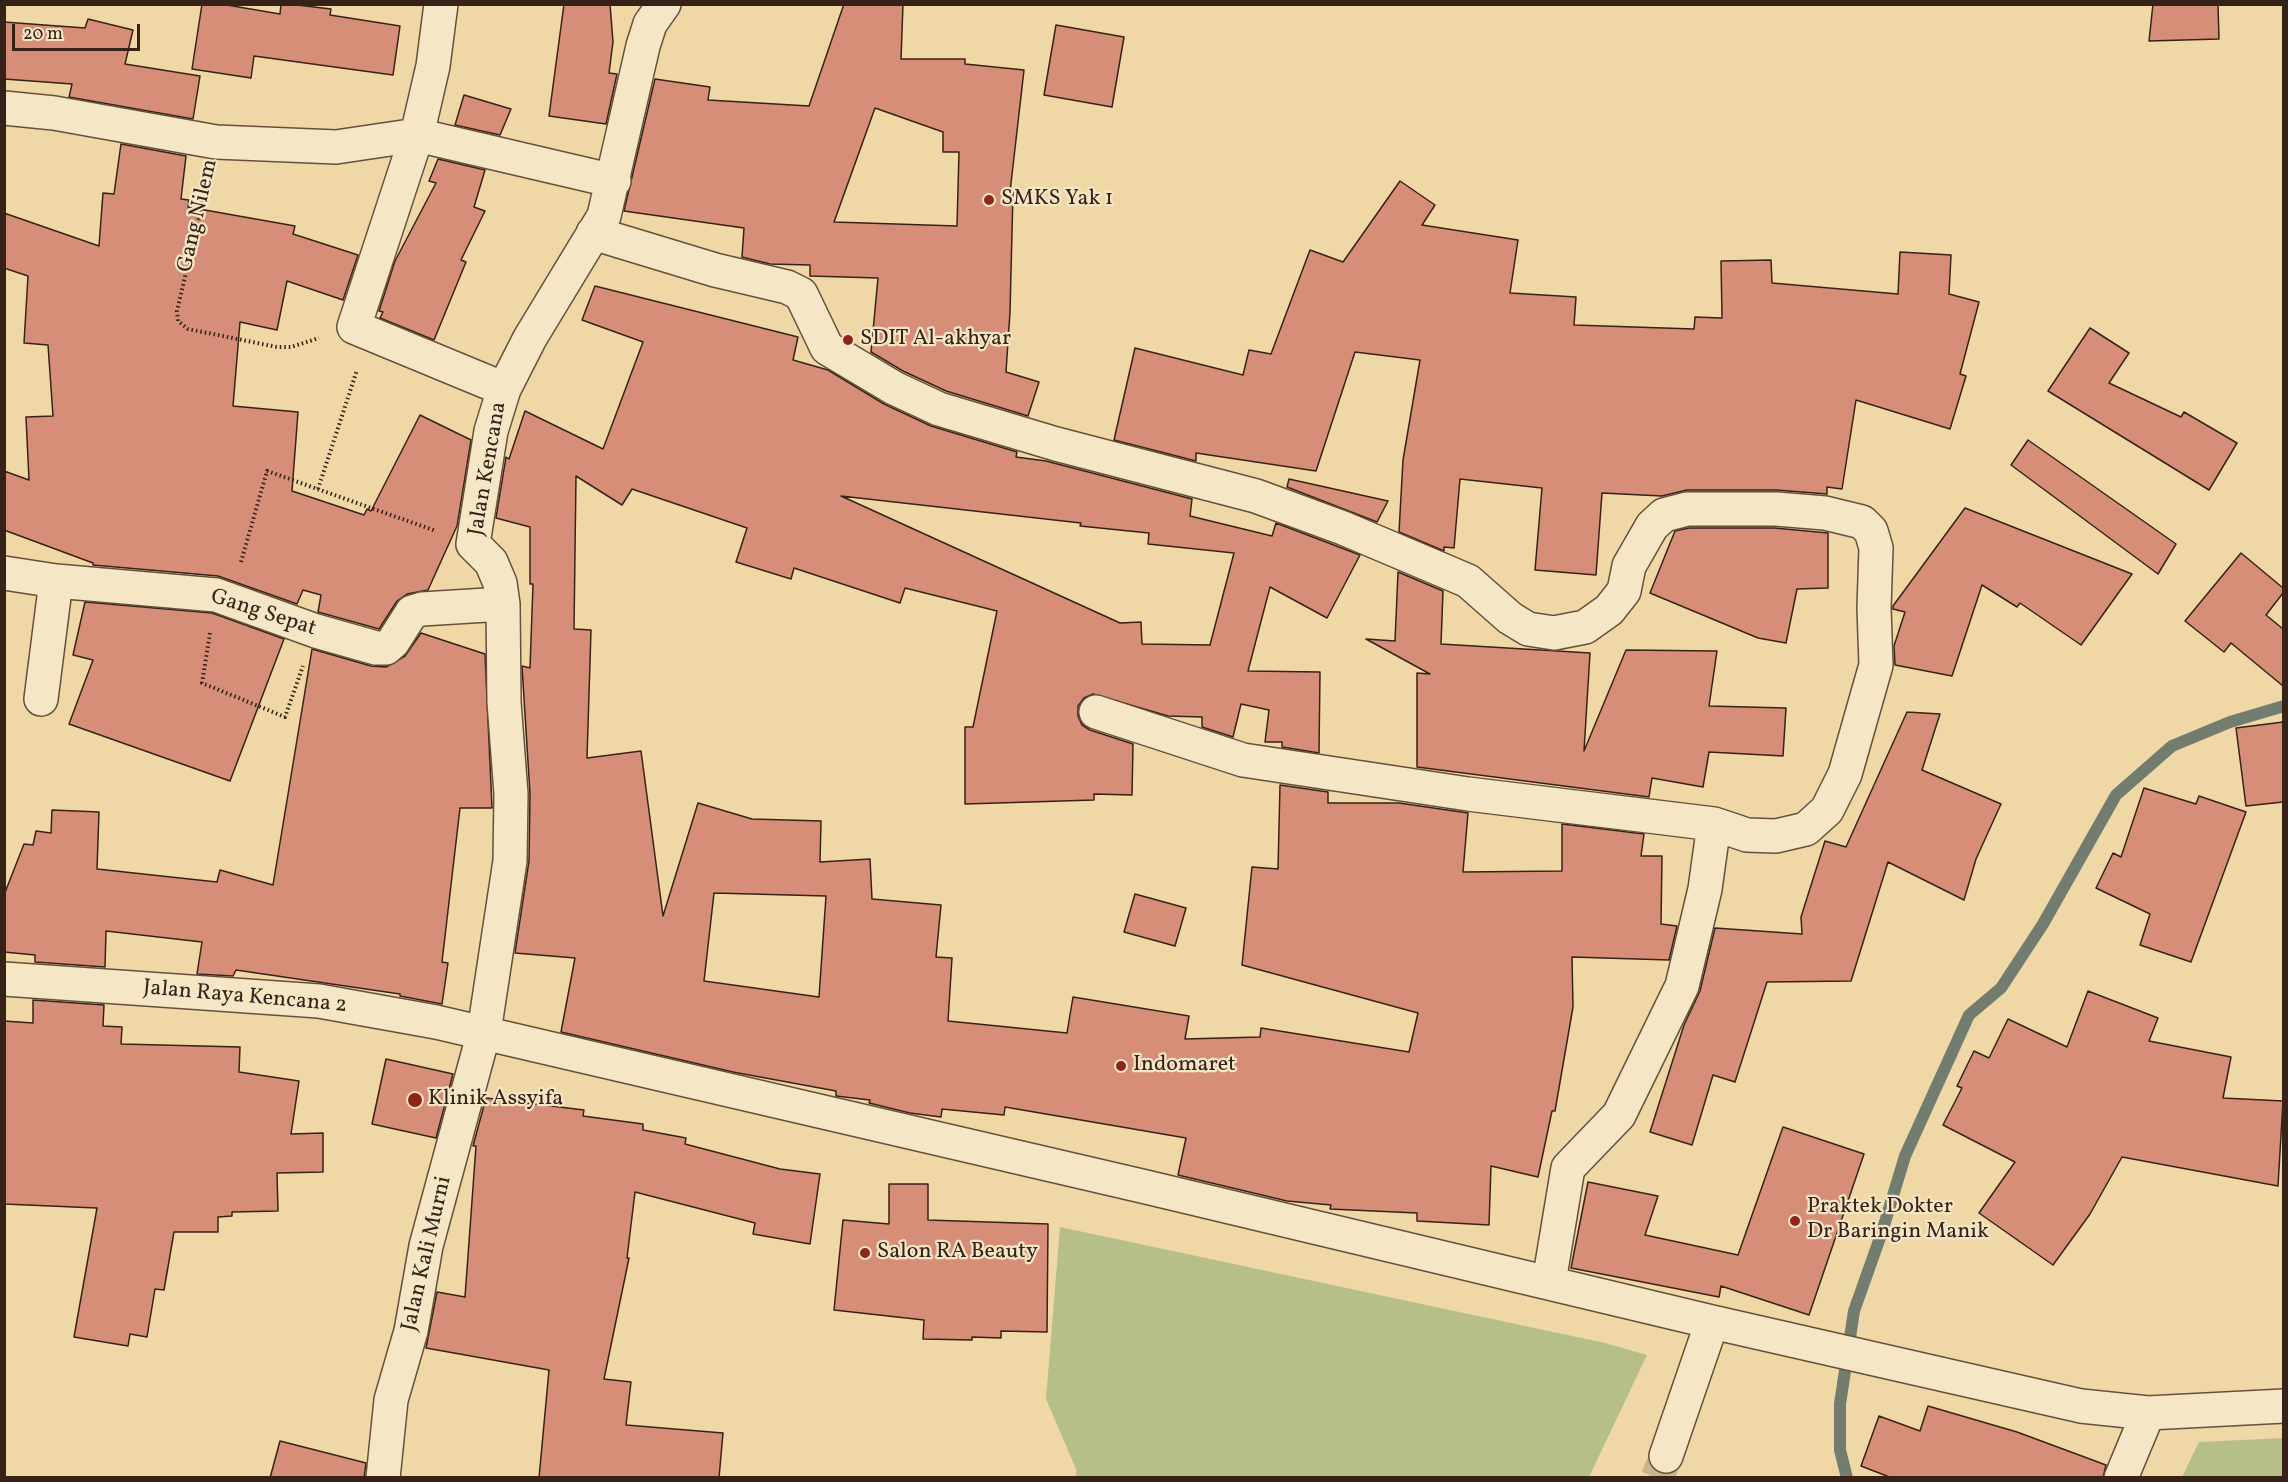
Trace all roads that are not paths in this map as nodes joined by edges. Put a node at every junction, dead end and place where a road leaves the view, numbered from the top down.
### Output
1 (441, 4) edge
2 (664, 4) edge
3 (4, 108) edge
4 (417, 135) junction
5 (614, 181) junction
6 (593, 233) junction
7 (504, 389) junction
8 (4, 573) edge
9 (56, 581) junction
10 (502, 604) junction
11 (41, 699) dead end
12 (1096, 712) dead end
13 (1714, 824) junction
14 (4, 979) edge
15 (484, 1032) junction
16 (1549, 1282) junction
17 (1712, 1323) junction
18 (2283, 1406) edge
19 (2148, 1413) junction
20 (1666, 1456) tunnel mouth
21 (383, 1478) edge
22 (2121, 1478) edge

1 - 4 street
2 - 5 street, Jalan Kencana
3 - 4 street, Gang Nilem
4 - 5 street
4 - 7 street
5 - 6 street, Jalan Kencana
6 - 7 street, Jalan Kencana
6 - 13 street
7 - 10 street, Jalan Kencana
8 - 9 street, Gang Sepat
9 - 10 street, Gang Sepat
9 - 11 street
10 - 15 street, Jalan Kencana
12 - 13 street
13 - 16 street
14 - 15 street, Jalan Raya Kencana 2
15 - 16 street, Jalan Raya Kencana 2
15 - 21 street, Jalan Kali Murni
16 - 17 street, Jalan Raya Kencana 2
17 - 19 street, Jalan Raya Kencana 2
17 - 20 street
18 - 19 street, Jalan Raya Kencana 2
19 - 22 street

